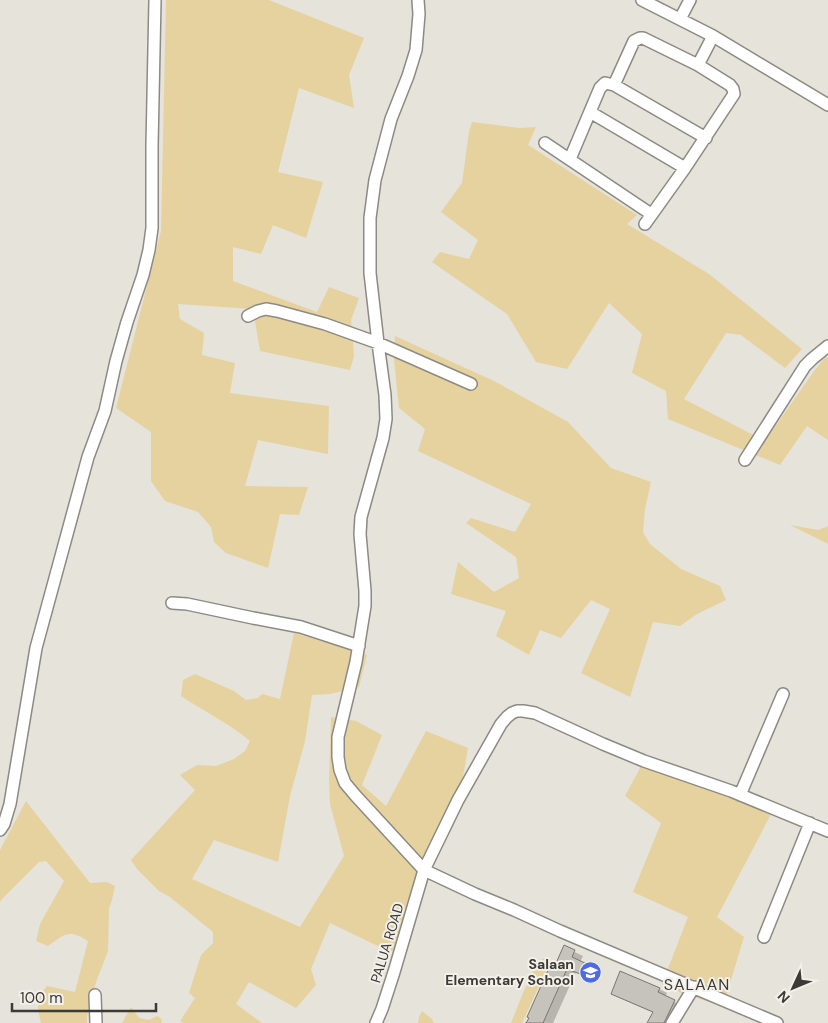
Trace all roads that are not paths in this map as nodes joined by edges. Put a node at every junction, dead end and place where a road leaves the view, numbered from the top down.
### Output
1 (155, 0) edge
2 (418, 0) edge
3 (642, 0) edge
4 (690, 0) edge
5 (680, 19) junction
6 (713, 36) junction
7 (698, 65) junction
8 (614, 85) junction
9 (828, 105) edge
10 (590, 112) junction
11 (706, 138) junction
12 (545, 144) dead end
13 (570, 159) junction
14 (686, 168) junction
15 (652, 214) junction
16 (645, 224) dead end
17 (248, 316) dead end
18 (378, 343) junction
19 (828, 346) edge
20 (471, 384) dead end
21 (745, 460) dead end
22 (172, 603) dead end
23 (359, 646) junction
24 (783, 694) dead end
25 (740, 795) junction
26 (810, 823) junction
27 (0, 830) edge
28 (828, 831) edge
29 (424, 870) junction
30 (764, 937) dead end
31 (694, 987) junction
32 (95, 995) dead end
33 (96, 1023) edge
34 (376, 1023) edge
35 (672, 1023) edge
36 (777, 1023) edge

1 - 27 street
2 - 18 street
3 - 5 street
4 - 5 street
5 - 6 street
6 - 7 street
6 - 9 street
7 - 8 street
7 - 11 street
8 - 10 street
8 - 11 street
10 - 13 street
10 - 14 street
11 - 14 street
12 - 13 street
13 - 15 street
14 - 15 street
15 - 16 street
17 - 18 street
18 - 20 street
18 - 23 street
19 - 21 street
22 - 23 street
23 - 29 street
24 - 25 street
25 - 26 street, PALUA ROAD
25 - 29 street, PALUA ROAD
26 - 28 street, PALUA ROAD
26 - 30 street
29 - 31 street
29 - 34 street, PALUA ROAD
31 - 35 street
31 - 36 street
32 - 33 street

